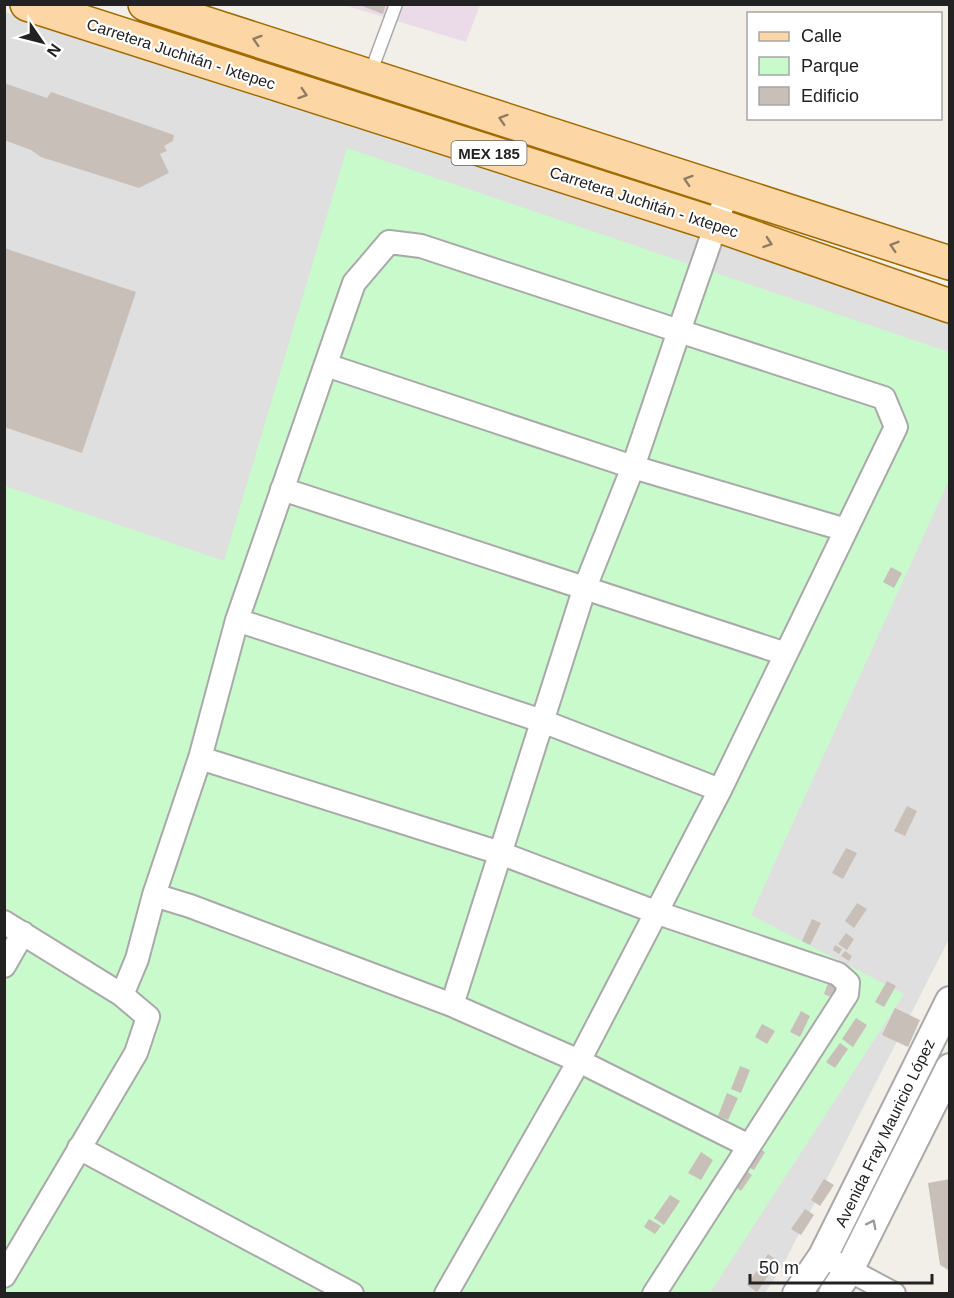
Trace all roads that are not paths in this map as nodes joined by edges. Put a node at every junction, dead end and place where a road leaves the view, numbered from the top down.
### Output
1 (27, 4) edge
2 (145, 4) edge
3 (396, 4) edge
4 (370, 76) junction
5 (727, 193) junction
6 (717, 225) junction
7 (950, 263) edge
8 (950, 306) edge
9 (679, 331) junction
10 (326, 365) junction
11 (633, 467) junction
12 (282, 489) junction
13 (846, 530) junction
14 (584, 590) junction
15 (237, 620) junction
16 (786, 654) junction
17 (542, 721) junction
18 (200, 758) junction
19 (720, 790) junction
20 (500, 853) junction
21 (154, 895) junction
22 (658, 913) junction
23 (14, 927) edge
24 (4, 966) edge
25 (122, 995) junction
26 (950, 1001) edge
27 (452, 1005) junction
28 (579, 1061) junction
29 (950, 1068) edge
30 (749, 1146) junction
31 (79, 1148) junction
32 (823, 1256) junction
33 (849, 1270) junction
34 (4, 1276) edge
35 (352, 1293) edge
36 (446, 1293) edge
37 (654, 1293) edge
38 (797, 1293) edge
39 (833, 1293) edge
40 (894, 1293) edge

1 -> 6 main road, Carretera Juchitán - Ixtepec / MEX 185
4 -> 2 main road, Carretera Juchitán - Ixtepec / MEX 185
3 - 4 lane
5 -> 4 main road, Carretera Juchitán - Ixtepec / MEX 185
5 - 6 street
7 -> 5 main road, Carretera Juchitán - Ixtepec / MEX 185
6 -> 8 main road, Carretera Juchitán - Ixtepec / MEX 185
6 - 9 street
9 - 10 street
9 - 11 street
9 - 13 street
10 - 11 street
10 - 12 street
11 - 13 street
11 - 14 street
12 - 14 street
12 - 15 street
13 - 16 street
14 - 16 street
14 - 17 street
15 - 17 street
15 - 18 street
16 - 19 street
17 - 19 street
17 - 20 street
18 - 20 street
18 - 21 street
19 - 22 street
20 - 22 street
20 - 27 street
21 - 25 street
21 - 27 street
22 - 28 street
22 - 30 street
23 - 24 street
23 - 25 street
25 - 31 street
26 - 32 street, Avenida Fray Mauricio López
27 - 28 street
28 - 30 street
28 - 36 street
33 -> 29 street, Avenida Fray Mauricio López
30 - 37 street
31 - 34 street
31 - 35 street
32 - 33 street
32 - 38 street, Avenida Fray Mauricio López
33 - 39 street, Avenida Fray Mauricio López
33 - 40 street

